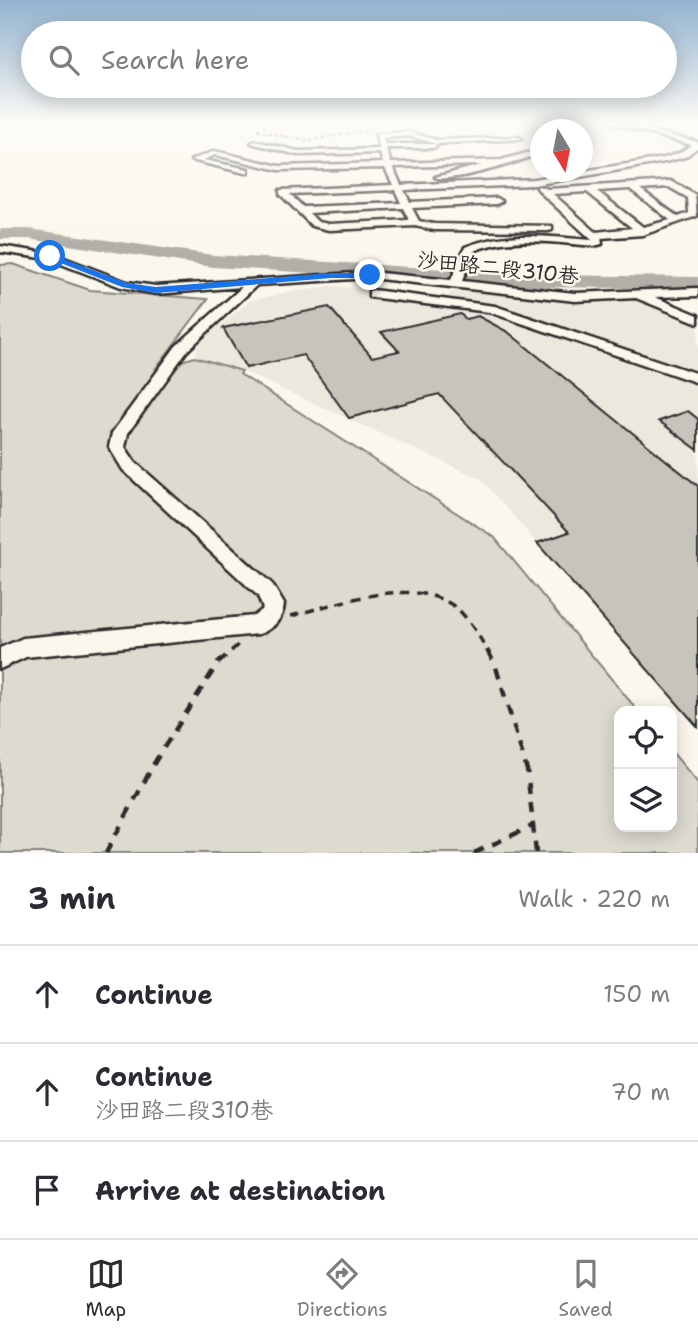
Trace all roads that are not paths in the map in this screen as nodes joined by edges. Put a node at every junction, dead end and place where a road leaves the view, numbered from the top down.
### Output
1 (212, 164) edge
2 (261, 164) edge
3 (387, 164) junction
4 (399, 164) edge
5 (499, 164) edge
6 (645, 164) edge
7 (360, 165) junction
8 (312, 166) junction
9 (279, 168) junction
10 (245, 171) dead end
11 (593, 173) edge
12 (366, 180) dead end
13 (534, 182) joint
14 (580, 182) edge
15 (397, 183) junction
16 (631, 186) junction
17 (589, 189) junction
18 (317, 191) junction
19 (284, 192) junction
20 (545, 192) junction
21 (408, 205) junction
22 (303, 210) junction
23 (678, 221) junction
24 (415, 223) junction
25 (512, 223) dead end
26 (548, 228) dead end
27 (643, 232) junction
28 (594, 234) junction
29 (0, 249) edge
30 (456, 282) junction
31 (252, 284) junction
32 (698, 292) edge
33 (636, 294) junction
34 (373, 295) dead end
35 (698, 319) edge
36 (698, 379) edge
37 (0, 659) edge

1 - 10 street
2 - 9 street
3 - 4 street
3 - 7 street
3 - 15 street
5 - 15 street
6 - 11 street
7 - 8 street
7 - 12 street
8 - 9 street
8 - 18 street
9 - 19 street
13 - 15 street
13 - 20 street
14 - 17 street
15 - 18 street
15 - 21 street
16 - 17 street
16 - 23 street
16 - 23 street
17 - 20 street
17 - 27 street
18 - 19 street
19 - 22 street
20 - 28 street
21 - 22 street
21 - 24 street
21 - 25 street
22 - 24 street
23 - 27 street
24 - 26 street
27 - 28 street
28 - 30 street
29 - 31 street, 沙田路二段310巷
30 - 31 street, 沙田路二段310巷
30 - 33 street, 沙田路二段310巷
31 - 37 street
32 - 33 street, 沙田路二段310巷
33 - 35 street
34 - 36 street

